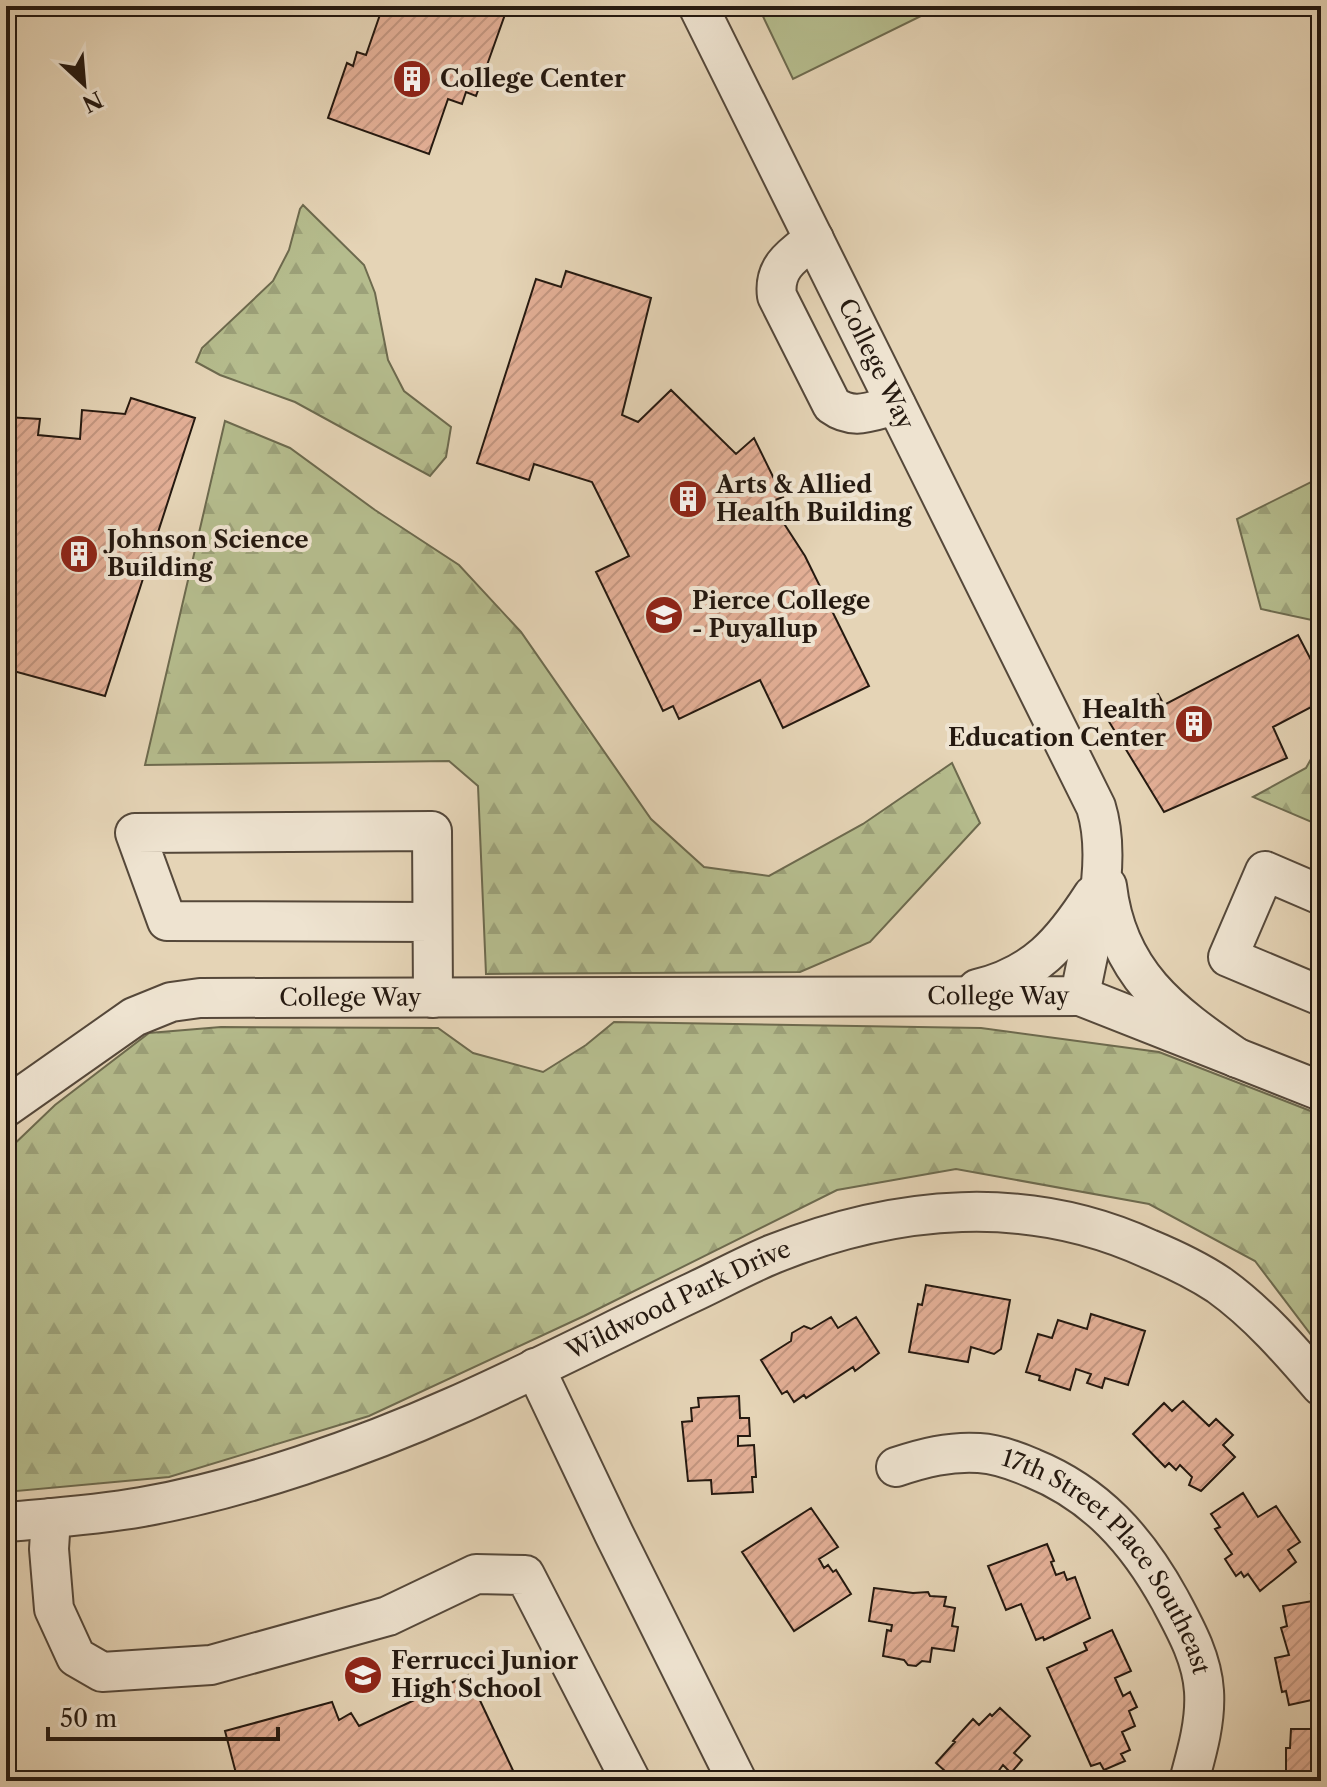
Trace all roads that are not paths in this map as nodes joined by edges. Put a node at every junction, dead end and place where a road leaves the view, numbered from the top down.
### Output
1 (698, 6) edge
2 (814, 239) junction
3 (896, 405) junction
4 (1102, 867) junction
5 (1321, 895) edge
6 (432, 922) junction
7 (1080, 996) junction
8 (1321, 996) edge
9 (946, 997) junction
10 (433, 998) junction
11 (1237, 1058) junction
12 (1321, 1091) edge
13 (6, 1107) edge
14 (535, 1368) junction
15 (1321, 1386) edge
16 (896, 1467) dead end
17 (51, 1518) junction
18 (6, 1522) edge
19 (631, 1781) edge
20 (737, 1781) edge
21 (1189, 1781) edge

1 - 2 street, College Way
2 - 3 street, College Way
2 - 3 street
3 - 4 street, College Way
4 - 7 street, College Way
4 - 9 street
4 - 11 street
5 - 8 street
6 - 6 street
6 - 10 street
7 - 9 street, College Way
7 - 11 street
9 - 10 street, College Way
10 - 13 street, College Way
11 - 12 street
14 - 15 street, Wildwood Park Drive
14 - 17 street, Wildwood Park Drive
14 - 20 street
16 - 21 street, 17th Street Place Southeast
17 - 18 street, Wildwood Park Drive
17 - 19 street

